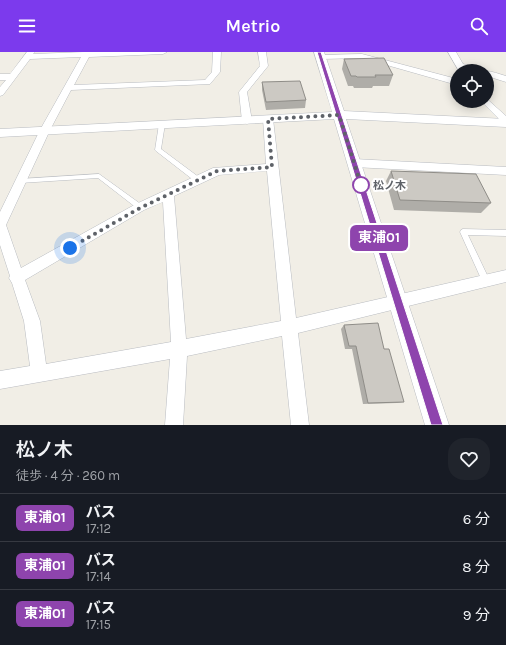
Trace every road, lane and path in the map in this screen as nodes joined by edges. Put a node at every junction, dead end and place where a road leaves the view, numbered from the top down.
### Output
1 (163, 52) edge
2 (217, 52) edge
3 (262, 52) edge
4 (452, 52) edge
5 (87, 53) edge
6 (320, 54) edge
7 (364, 54) edge
8 (29, 55) edge
9 (459, 64) edge
10 (494, 75) edge
11 (0, 77) edge
12 (12, 77) junction
13 (506, 79) edge
14 (450, 80) edge
15 (68, 88) junction
16 (0, 93) edge
17 (493, 108) edge
18 (339, 115) junction
19 (268, 119) junction
20 (247, 120) junction
21 (506, 122) edge
22 (162, 124) junction
23 (45, 130) junction
24 (0, 132) edge
25 (354, 163) junction
26 (272, 167) junction
27 (506, 170) edge
28 (198, 180) junction
29 (20, 181) junction
30 (168, 195) junction
31 (140, 208) junction
32 (506, 233) edge
33 (506, 276) edge
34 (16, 278) junction
35 (486, 281) junction
36 (398, 302) junction
37 (290, 327) junction
38 (179, 349) junction
39 (39, 373) junction
40 (0, 380) edge
41 (174, 425) edge
42 (300, 425) edge
43 (437, 425) edge

1 - 5 street
2 - 15 street
3 - 20 street
4 - 9 street
5 - 8 street
5 - 15 street
6 - 7 street
6 - 18 street
7 - 14 street
8 - 12 street
10 - 13 street
11 - 12 street
12 - 16 street
15 - 23 street
17 - 21 street
18 - 19 street
18 - 21 street
18 - 25 street
19 - 20 street
19 - 26 street
20 - 22 street
22 - 23 street
22 - 28 lane
23 - 24 street
23 - 29 street
25 - 27 street
25 - 36 street
26 - 28 street
26 - 37 street
28 - 30 street
29 - 31 lane
29 - 34 street
30 - 31 street
30 - 38 street
31 - 34 street
32 - 35 lane
33 - 35 street
34 - 39 street
35 - 36 street
36 - 37 street
36 - 43 street
37 - 38 street
37 - 42 street
38 - 39 street
38 - 41 street
39 - 40 street

